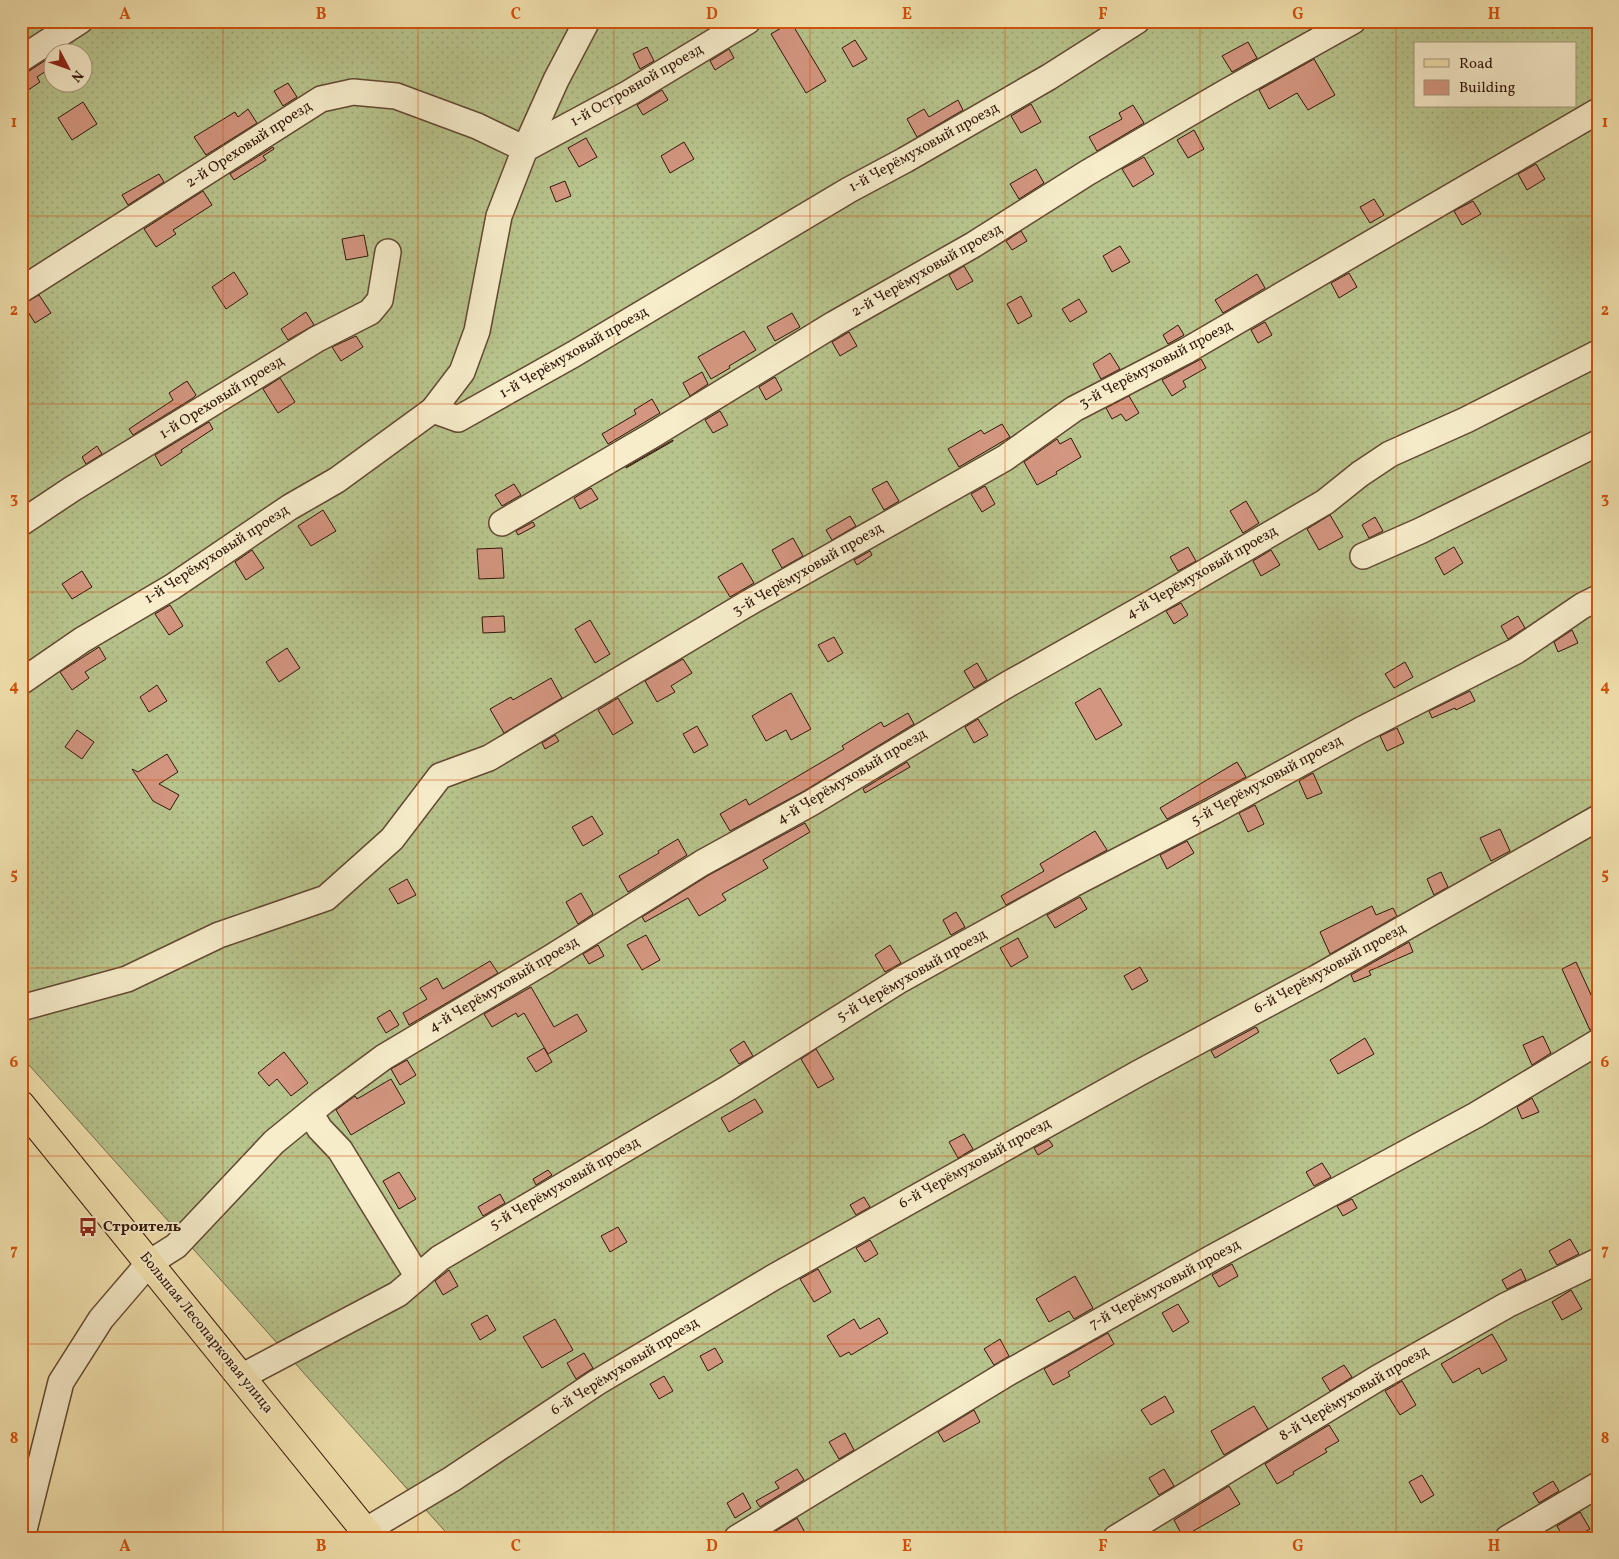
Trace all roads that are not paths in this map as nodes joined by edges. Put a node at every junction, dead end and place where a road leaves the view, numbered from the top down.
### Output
1 (80, 21) edge
2 (587, 21) edge
3 (748, 21) edge
4 (1137, 21) edge
5 (1353, 21) edge
6 (21, 59) edge
7 (1598, 111) edge
8 (525, 149) junction
9 (388, 252) dead end
10 (21, 290) edge
11 (1598, 353) edge
12 (433, 410) junction
13 (1598, 443) edge
14 (21, 523) edge
15 (502, 523) dead end
16 (1363, 556) dead end
17 (1598, 598) edge
18 (21, 682) edge
19 (1598, 818) edge
20 (21, 1008) edge
21 (1598, 1042) edge
22 (21, 1105) edge
23 (310, 1113) junction
24 (1598, 1261) edge
25 (149, 1263) junction
26 (418, 1277) junction
27 (241, 1377) junction
28 (1598, 1485) edge
29 (368, 1534) edge
30 (22, 1538) edge
31 (738, 1538) edge
32 (1116, 1538) edge
33 (1508, 1538) edge

1 - 6 street
2 - 8 street
3 - 8 street, 1-й Островной проезд
4 - 12 street, 1-й Черёмуховый проезд
5 - 15 street, 2-й Черёмуховый проезд
7 - 20 street, 3-й Черёмуховый проезд
8 - 10 street, 2-й Ореховый проезд
8 - 12 street
9 - 14 street, 1-й Ореховый проезд
11 - 23 street, 4-й Черёмуховый проезд
12 - 18 street, 1-й Черёмуховый проезд
13 - 16 street
17 - 26 street, 5-й Черёмуховый проезд
19 - 29 street, 6-й Черёмуховый проезд
21 - 31 street, 7-й Черёмуховый проезд
22 - 25 main road, Большая Лесопарковая улица
23 - 25 street, 4-й Черёмуховый проезд
23 - 26 street
24 - 32 street, 8-й Черёмуховый проезд
25 - 27 main road, Большая Лесопарковая улица
25 - 30 street, 4-й Черёмуховый проезд
26 - 27 street, 5-й Черёмуховый проезд
27 - 29 main road, Большая Лесопарковая улица
28 - 33 street

